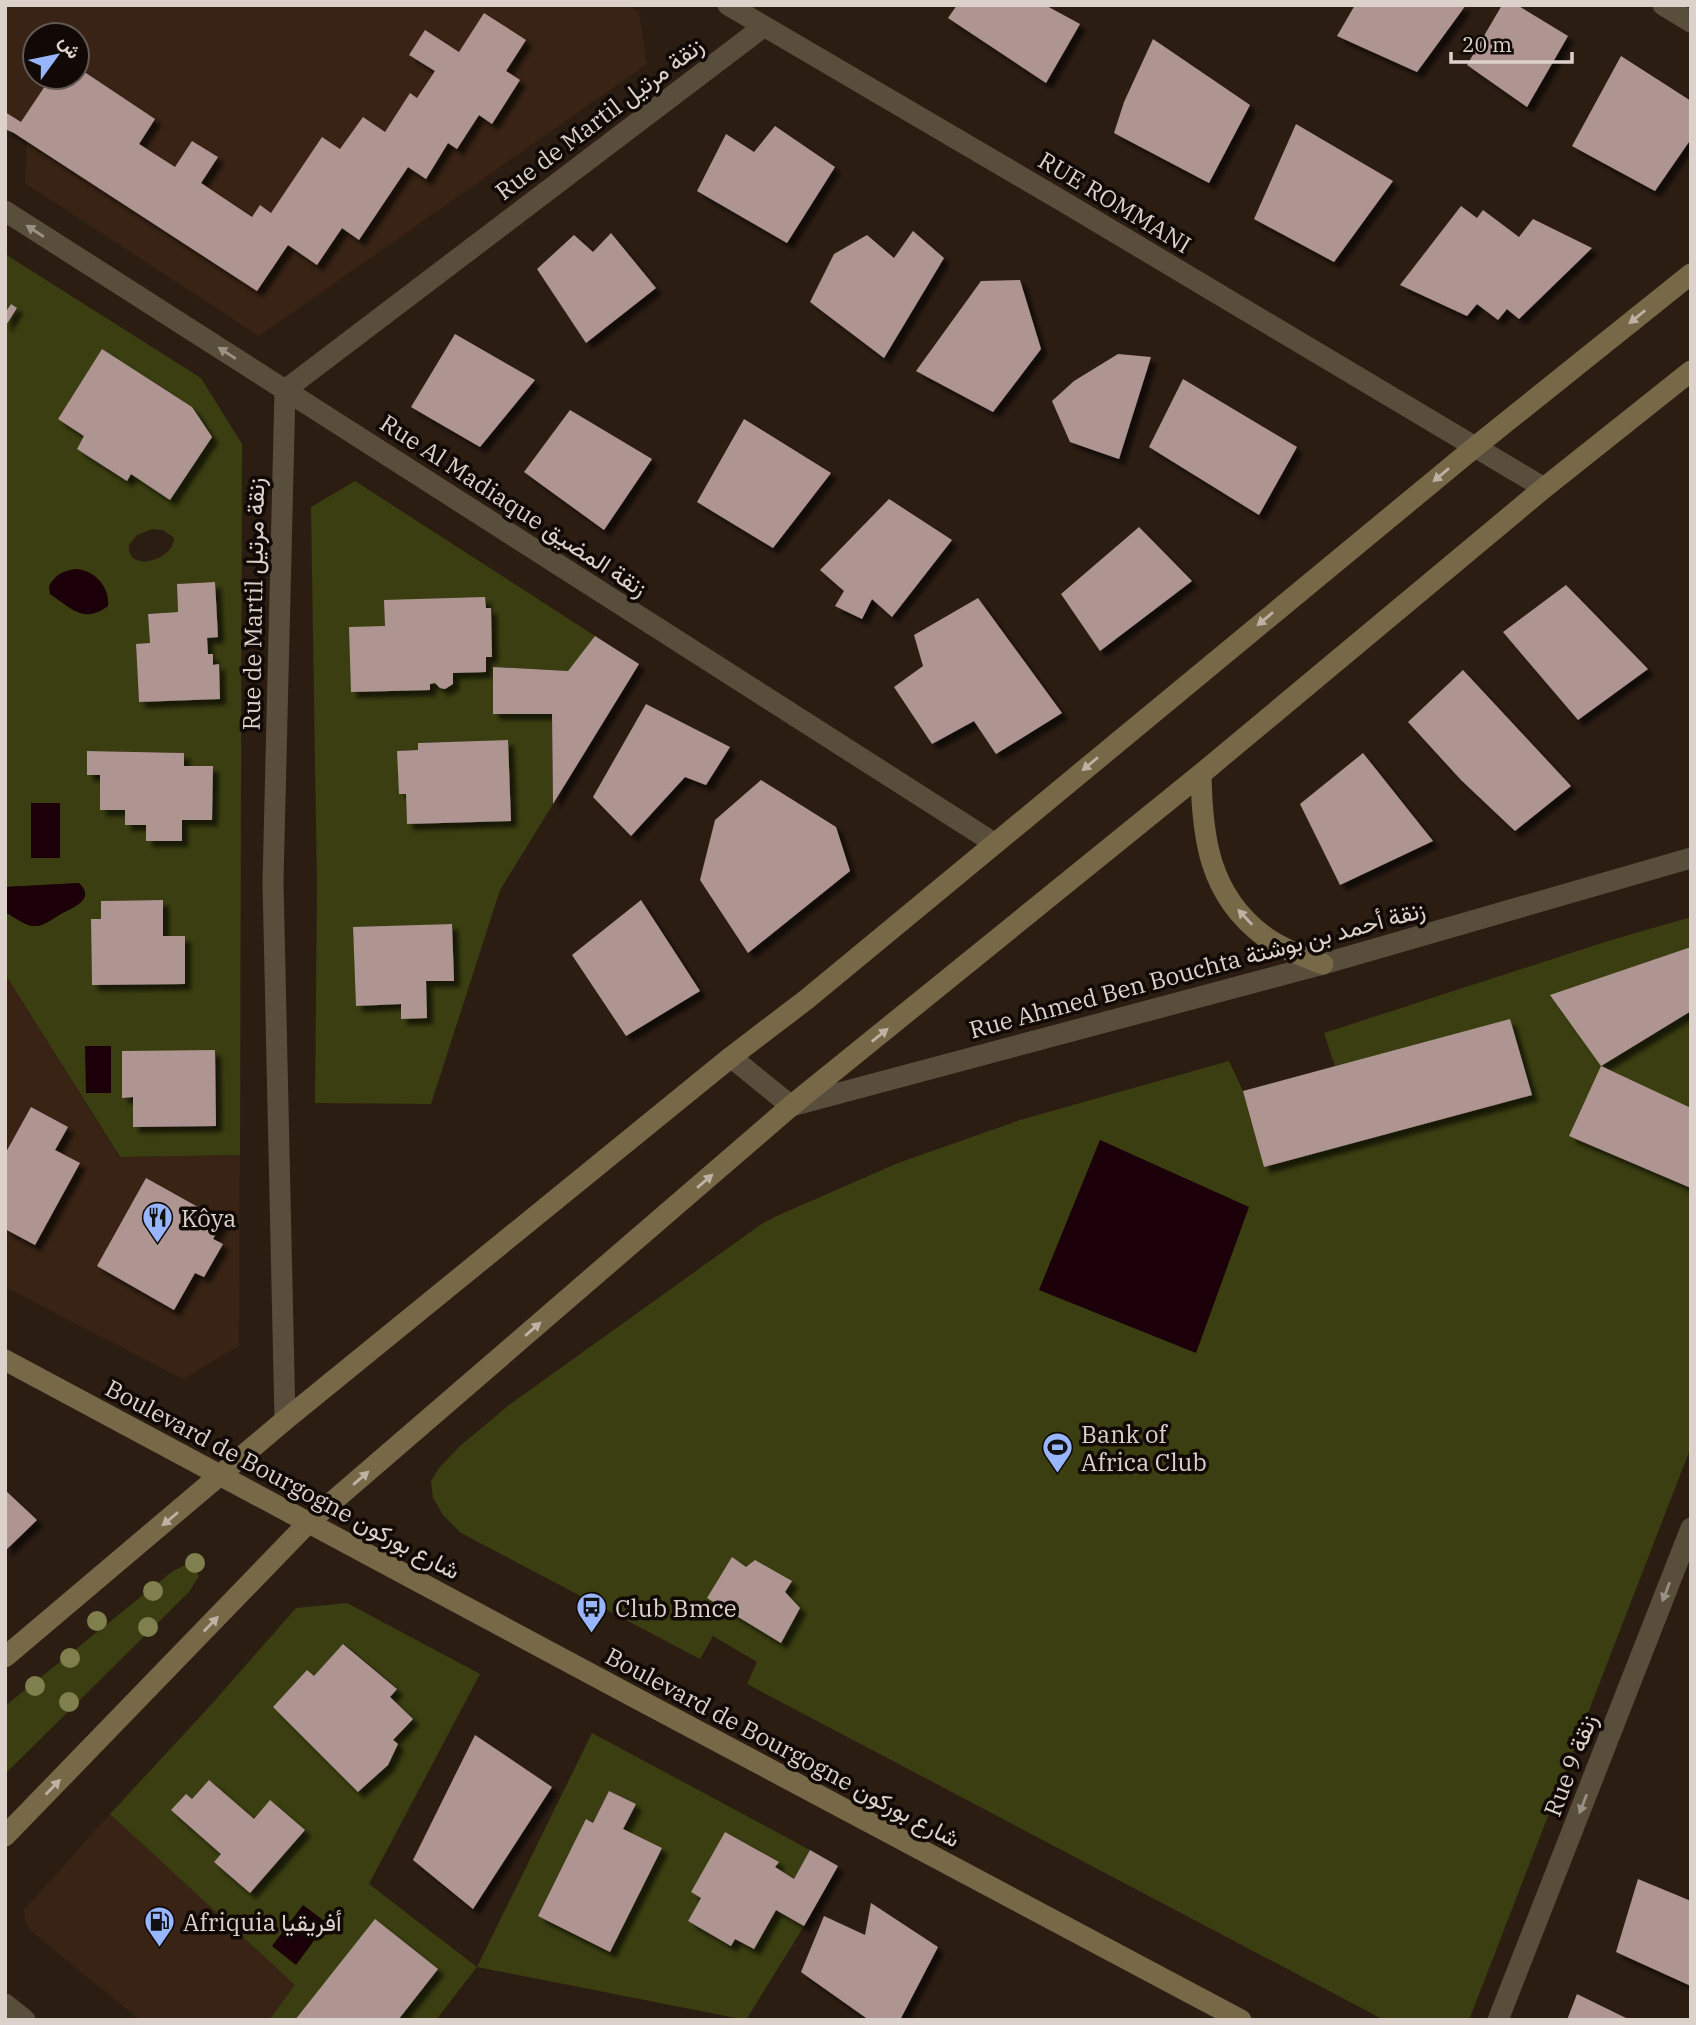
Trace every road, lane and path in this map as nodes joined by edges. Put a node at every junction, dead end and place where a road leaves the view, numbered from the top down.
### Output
1 (728, 5) edge
2 (1663, 5) edge
3 (1691, 22) edge
4 (763, 27) junction
5 (5, 211) edge
6 (1691, 274) edge
7 (1691, 372) edge
8 (285, 390) junction
9 (1475, 447) junction
10 (1544, 488) junction
11 (1201, 774) junction
12 (994, 843) junction
13 (1691, 858) edge
14 (1323, 964) junction
15 (731, 1057) junction
16 (791, 1107) junction
17 (5, 1360) edge
18 (285, 1420) junction
19 (222, 1475) junction
20 (309, 1522) junction
21 (1691, 1528) edge
22 (5, 1657) edge
23 (5, 1836) edge
24 (5, 2004) edge
25 (25, 2020) edge
26 (1241, 2020) edge
27 (1498, 2020) edge

1 - 4 street, RUE ROMMANI
2 - 3 street
4 - 8 street, Rue de Martil زنقة مرتيل
4 - 9 street, RUE ROMMANI
8 -> 5 street, Rue Al Madiaque زنقة المضيق
6 -> 9 main road
7 - 10 main road
8 - 12 street, Rue Al Madiaque زنقة المضيق
8 - 18 street, Rue de Martil زنقة مرتيل
9 - 10 street, RUE ROMMANI
9 -> 12 main road
10 - 11 main road
14 -> 11 main road
16 -> 11 main road
12 - 15 main road
13 - 14 street, Rue Ahmed Ben Bouchta زنقة أحمد بن بوشتة
14 - 16 street, Rue Ahmed Ben Bouchta زنقة أحمد بن بوشتة
15 - 16 street
15 - 18 main road
20 -> 16 main road
17 - 19 main road, Boulevard de Bourgogne شارع بوركون
18 - 19 main road
19 - 20 main road, Boulevard de Bourgogne شارع بوركون
19 -> 22 main road
23 -> 20 main road
20 - 26 main road, Boulevard de Bourgogne شارع بوركون
21 -> 27 street, Rue 9 زنقة
24 - 25 street

